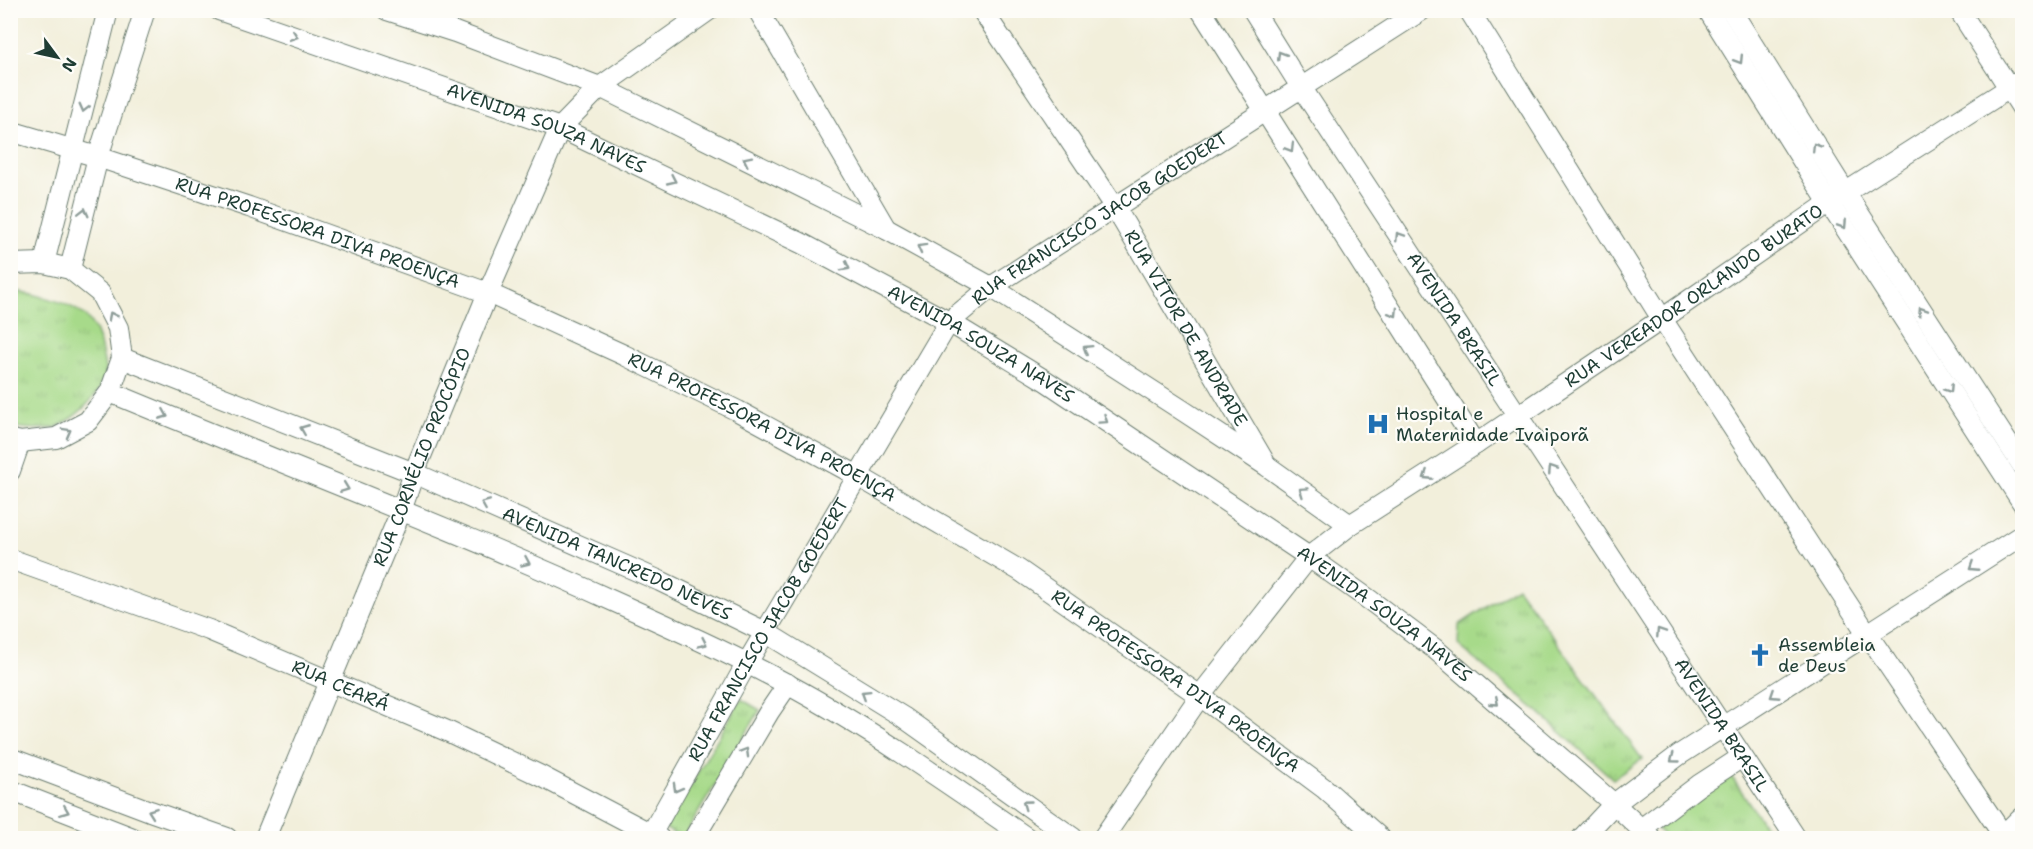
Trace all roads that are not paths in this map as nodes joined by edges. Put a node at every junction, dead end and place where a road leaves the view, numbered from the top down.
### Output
1 (108, 10) edge
2 (145, 10) edge
3 (219, 10) edge
4 (387, 10) edge
5 (710, 10) edge
6 (758, 10) edge
7 (982, 10) edge
8 (1201, 10) edge
9 (1253, 10) edge
10 (1422, 10) edge
11 (1468, 10) edge
12 (1708, 10) edge
13 (1731, 10) edge
14 (1959, 10) edge
15 (2016, 84) edge
16 (600, 87) junction
17 (1301, 87) junction
18 (2022, 108) edge
19 (1266, 110) junction
20 (560, 128) junction
21 (10, 131) edge
22 (74, 151) junction
23 (98, 157) junction
24 (1837, 197) junction
25 (1116, 209) junction
26 (886, 230) junction
27 (44, 263) junction
28 (10, 264) edge
29 (70, 269) junction
30 (991, 287) junction
31 (488, 293) junction
32 (1662, 319) junction
33 (949, 322) junction
34 (122, 358) junction
35 (110, 392) junction
36 (1517, 415) junction
37 (15, 440) edge
38 (1476, 444) junction
39 (2022, 465) edge
40 (1267, 466) junction
41 (10, 471) edge
42 (414, 473) junction
43 (858, 476) junction
44 (2022, 502) edge
45 (401, 511) junction
46 (1350, 525) junction
47 (2022, 535) edge
48 (1309, 557) junction
49 (10, 559) edge
50 (765, 632) junction
51 (1868, 634) junction
52 (747, 663) junction
53 (331, 681) junction
54 (788, 684) junction
55 (1200, 696) junction
56 (1723, 728) junction
57 (1742, 757) junction
58 (10, 758) edge
59 (10, 790) edge
60 (1614, 804) junction
61 (2022, 821) edge
62 (1646, 834) edge
63 (653, 837) edge
64 (128, 838) edge
65 (227, 838) edge
66 (265, 838) edge
67 (694, 838) edge
68 (1027, 838) edge
69 (1073, 838) edge
70 (1103, 838) edge
71 (1380, 838) edge
72 (1582, 838) edge
73 (1796, 838) edge
74 (2005, 838) edge

1 -> 22 street
2 - 23 street
3 -> 20 street, AVENIDA SOUZA NAVES
4 - 16 street
5 - 16 street, RUA CORNÉLIO PROCÓPIO
6 - 26 street
7 - 25 street, RUA VÍTOR DE ANDRADE
8 - 19 street
17 -> 9 street, AVENIDA BRASIL
10 - 17 street, RUA FRANCISCO JACOB GOEDERT
11 - 32 street
12 -> 24 street
24 -> 13 street
14 - 15 street
15 - 18 street
15 - 24 street, RUA VEREADOR ORLANDO BURATO
16 - 20 street, RUA CORNÉLIO PROCÓPIO
26 -> 16 street
17 - 19 street, RUA FRANCISCO JACOB GOEDERT
36 -> 17 street, AVENIDA BRASIL
19 - 25 street, RUA FRANCISCO JACOB GOEDERT
19 -> 38 street
20 - 31 street, RUA CORNÉLIO PROCÓPIO
20 -> 33 street, AVENIDA SOUZA NAVES
21 - 22 street, RUA PROFESSORA DIVA PROENÇA
22 - 23 street, RUA PROFESSORA DIVA PROENÇA
22 - 27 street
29 -> 23 street
23 - 31 street, RUA PROFESSORA DIVA PROENÇA
24 - 32 street, RUA VEREADOR ORLANDO BURATO
39 -> 24 street
24 -> 44 street
25 - 30 street, RUA FRANCISCO JACOB GOEDERT
25 - 40 street, RUA VÍTOR DE ANDRADE
30 -> 26 street
27 - 28 street
27 - 29 street
34 -> 29 street
30 - 33 street, RUA FRANCISCO JACOB GOEDERT
40 -> 30 street
31 - 42 street, RUA CORNÉLIO PROCÓPIO
31 - 43 street, RUA PROFESSORA DIVA PROENÇA
32 - 36 street, RUA VEREADOR ORLANDO BURATO
32 - 51 street
33 - 43 street, RUA FRANCISCO JACOB GOEDERT
33 -> 48 street, AVENIDA SOUZA NAVES
34 - 35 street
42 -> 34 street, AVENIDA TANCREDO NEVES
37 -> 35 street
35 -> 45 street, AVENIDA TANCREDO NEVES
36 - 38 street, RUA VEREADOR ORLANDO BURATO
56 -> 36 street, AVENIDA BRASIL
37 - 41 street
38 -> 46 street, RUA VEREADOR ORLANDO BURATO
46 -> 40 street
42 - 45 street, RUA CORNÉLIO PROCÓPIO
50 -> 42 street, AVENIDA TANCREDO NEVES
43 - 50 street, RUA FRANCISCO JACOB GOEDERT
43 - 55 street, RUA PROFESSORA DIVA PROENÇA
45 -> 52 street, AVENIDA TANCREDO NEVES
45 - 53 street, RUA CORNÉLIO PROCÓPIO
46 - 48 street, RUA VEREADOR ORLANDO BURATO
47 -> 51 street
48 - 55 street, RUA VEREADOR ORLANDO BURATO
48 -> 60 street, AVENIDA SOUZA NAVES
49 - 53 street, RUA CEARÁ
50 - 52 street, RUA FRANCISCO JACOB GOEDERT
69 -> 50 street, AVENIDA TANCREDO NEVES
51 -> 56 street
51 - 74 street
52 - 54 street, AVENIDA TANCREDO NEVES
52 -> 63 street, RUA FRANCISCO JACOB GOEDERT
53 - 63 street, RUA CEARÁ
53 - 66 street, RUA CORNÉLIO PROCÓPIO
67 -> 54 street
54 - 68 street, AVENIDA TANCREDO NEVES
55 - 70 street, RUA VEREADOR ORLANDO BURATO
55 - 71 street, RUA PROFESSORA DIVA PROENÇA
56 - 57 street, AVENIDA BRASIL
56 -> 60 street
57 - 62 street
57 - 73 street, AVENIDA BRASIL
65 -> 58 street
59 -> 64 street
60 - 62 street, AVENIDA SOUZA NAVES
60 - 72 street
61 - 74 main road

